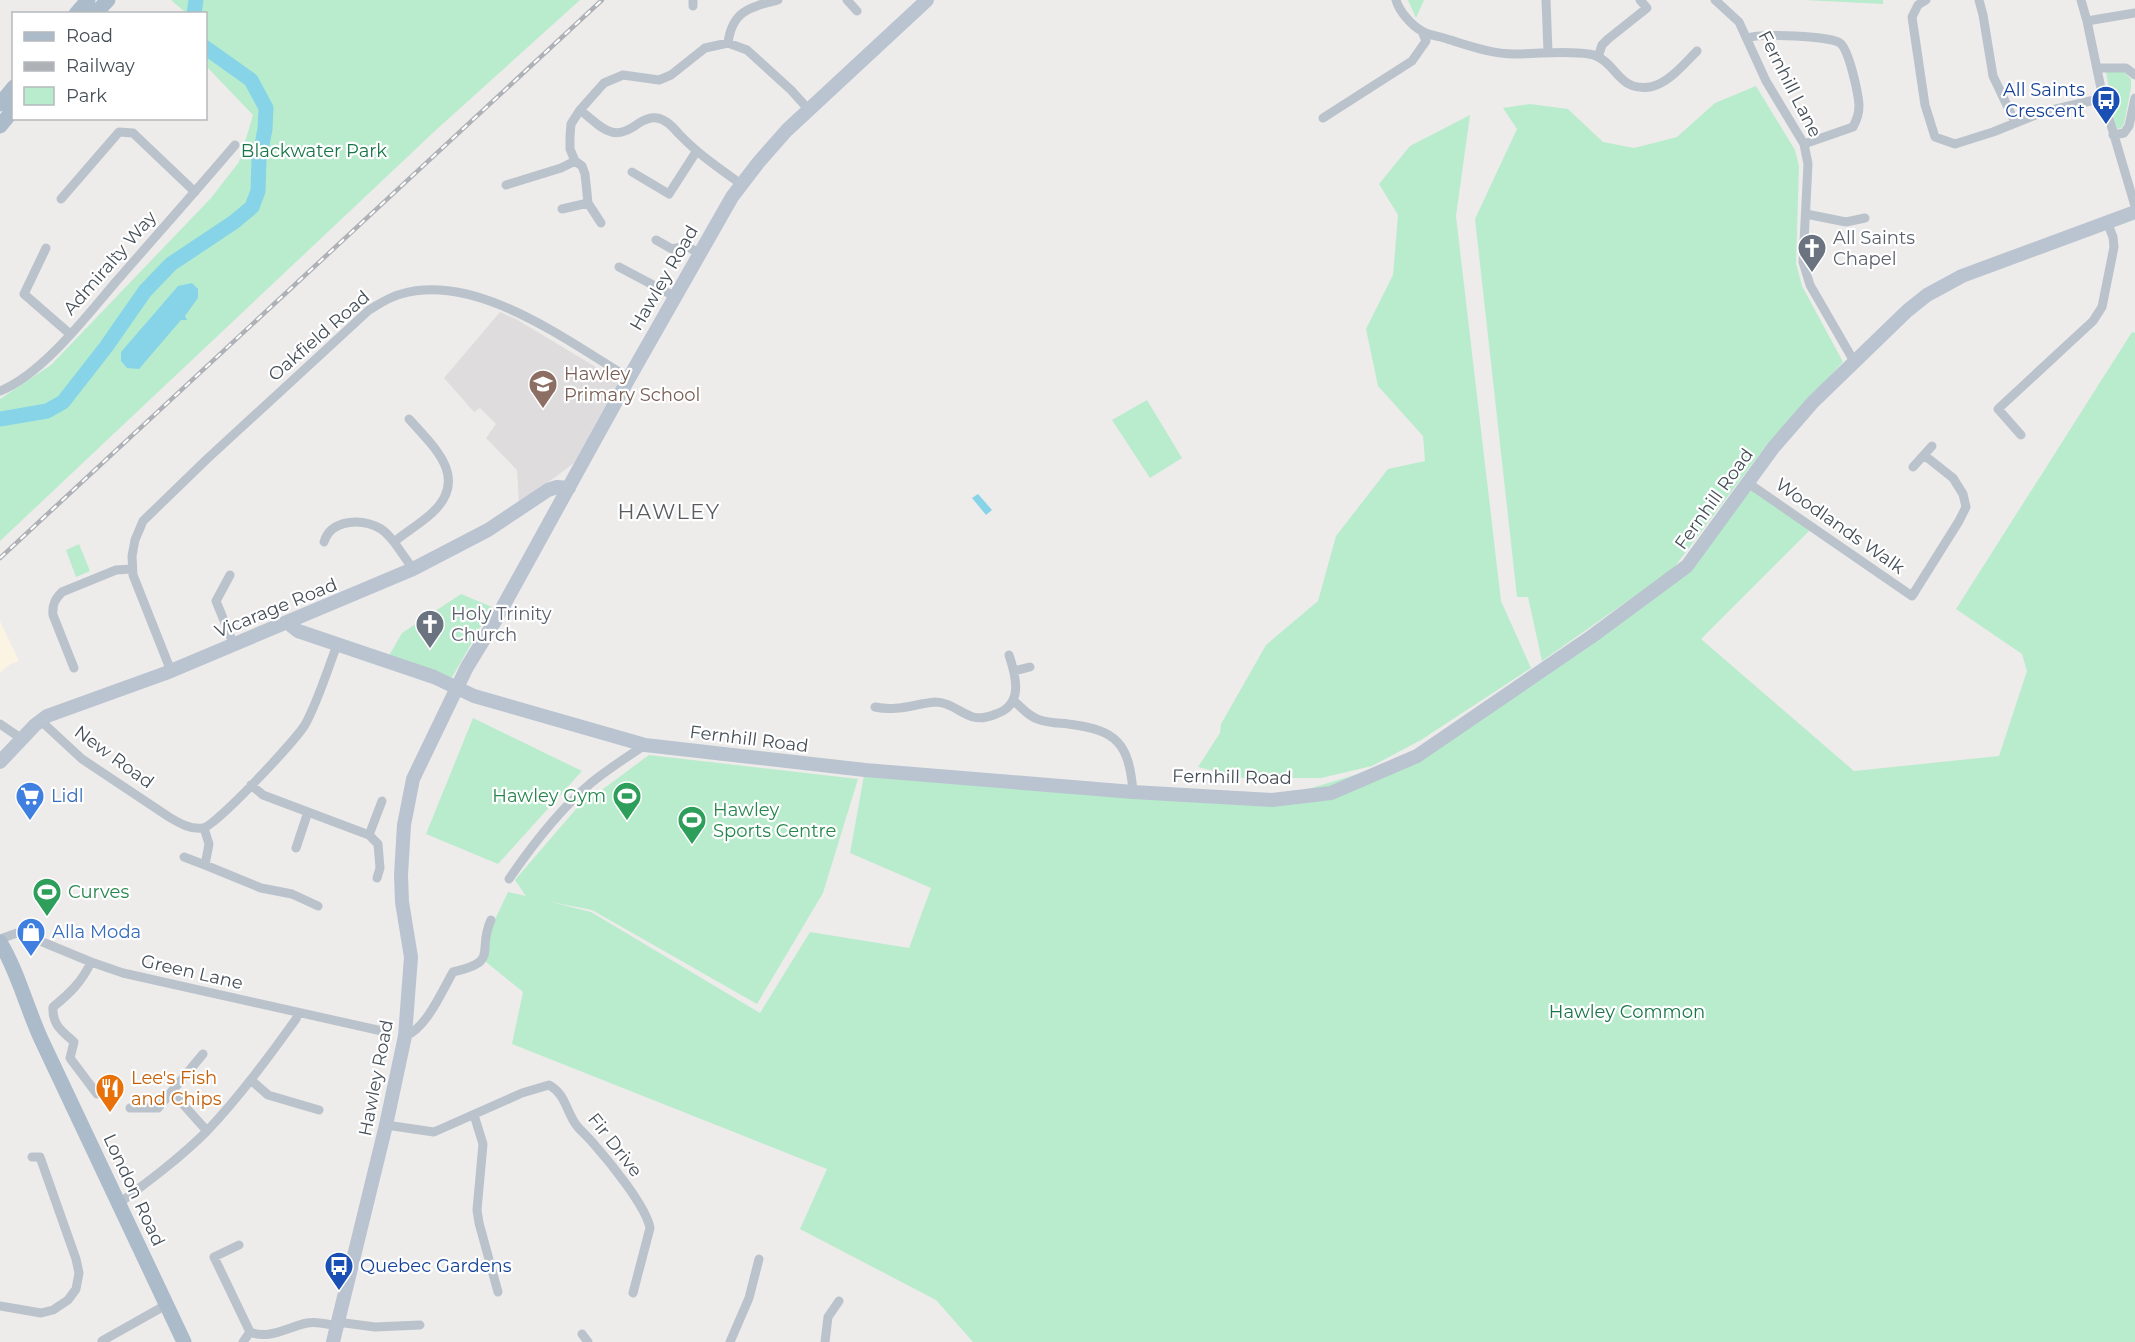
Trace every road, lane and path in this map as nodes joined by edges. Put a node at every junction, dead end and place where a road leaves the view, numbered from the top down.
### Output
1 (88, 0) edge
2 (108, 0) edge
3 (777, 0) edge
4 (847, 0) edge
5 (927, 0) edge
6 (1396, 0) edge
7 (1546, 0) edge
8 (1640, 0) edge
9 (1715, 0) edge
10 (1926, 0) edge
11 (1979, 0) edge
12 (2081, 0) edge
13 (753, 3) edge
14 (857, 11) dead end
15 (78, 12) edge
16 (98, 12) edge
17 (2135, 13) edge
18 (2087, 21) junction
19 (1422, 31) junction
20 (1748, 38) junction
21 (728, 43) junction
22 (1697, 51) dead end
23 (1548, 52) junction
24 (1598, 57) junction
25 (2098, 68) junction
26 (2135, 75) edge
27 (12, 89) edge
28 (2103, 98) junction
29 (2135, 98) edge
30 (0, 104) edge
31 (579, 110) junction
32 (809, 110) junction
33 (12, 111) edge
34 (1323, 118) dead end
35 (2015, 122) junction
36 (0, 126) edge
37 (2113, 135) junction
38 (1804, 144) junction
39 (235, 146) dead end
40 (696, 152) junction
41 (575, 161) junction
42 (632, 172) dead end
43 (741, 183) junction
44 (506, 185) dead end
45 (195, 192) junction
46 (61, 199) dead end
47 (588, 203) junction
48 (2135, 206) edge
49 (562, 209) dead end
50 (2135, 212) edge
51 (1806, 214) junction
52 (1865, 218) dead end
53 (2107, 222) junction
54 (601, 223) dead end
55 (656, 240) dead end
56 (46, 248) dead end
57 (699, 253) junction
58 (619, 267) dead end
59 (674, 297) junction
60 (70, 334) junction
61 (1855, 363) junction
62 (629, 378) junction
63 (0, 391) edge
64 (409, 418) dead end
65 (2021, 435) dead end
66 (1932, 446) dead end
67 (1924, 455) junction
68 (1913, 467) dead end
69 (1748, 483) junction
70 (568, 488) junction
71 (324, 542) dead end
72 (394, 542) junction
73 (131, 569) junction
74 (412, 569) junction
75 (230, 575) dead end
76 (288, 623) junction
77 (234, 645) junction
78 (337, 645) junction
79 (1009, 655) dead end
80 (1030, 667) dead end
81 (74, 668) dead end
82 (171, 671) junction
83 (1014, 671) junction
84 (460, 689) junction
85 (1014, 701) junction
86 (875, 707) dead end
87 (41, 721) junction
88 (0, 724) edge
89 (22, 739) junction
90 (645, 745) junction
91 (0, 762) edge
92 (251, 785) junction
93 (1132, 792) junction
94 (382, 801) dead end
95 (308, 812) junction
96 (204, 828) junction
97 (369, 835) junction
98 (296, 848) dead end
99 (184, 857) dead end
100 (205, 865) junction
101 (377, 878) dead end
102 (509, 879) dead end
103 (318, 906) dead end
104 (490, 920) dead end
105 (0, 941) edge
106 (0, 959) edge
107 (91, 962) junction
108 (21, 989) junction
109 (298, 1013) junction
110 (382, 1031) dead end
111 (405, 1036) junction
112 (203, 1053) dead end
113 (252, 1081) junction
114 (172, 1092) junction
115 (97, 1094) dead end
116 (130, 1108) dead end
117 (319, 1110) dead end
118 (474, 1115) junction
119 (386, 1125) junction
120 (207, 1131) junction
121 (32, 1157) dead end
122 (118, 1204) junction
123 (239, 1245) dead end
124 (759, 1259) dead end
125 (498, 1292) dead end
126 (633, 1293) dead end
127 (839, 1301) dead end
128 (166, 1305) junction
129 (0, 1306) edge
130 (337, 1324) junction
131 (420, 1325) dead end
132 (250, 1332) junction
133 (102, 1341) edge
134 (184, 1342) edge
135 (243, 1342) edge
136 (333, 1342) edge
137 (729, 1342) edge
138 (825, 1342) edge

1 - 15 main road
2 - 16 main road
3 - 13 street
4 - 14 street
5 - 32 street, Hawley Road
6 - 19 street
7 - 23 street
8 - 24 street
9 - 20 street, Fernhill Lane
10 - 35 street
11 - 35 street
12 - 18 street
13 - 21 street
17 - 18 street
18 - 25 street
19 - 23 street
19 - 34 street
20 - 38 street, Fernhill Lane
20 - 38 street
21 - 31 street
21 - 32 street
22 - 24 street
23 - 24 street
25 - 26 street
25 - 28 street
27 - 30 main road
28 - 35 street
28 - 37 street
29 - 37 street
31 - 40 street
31 - 41 street
32 - 43 street, Hawley Road
33 - 36 main road
37 - 48 street
38 - 51 street, Fernhill Lane
39 - 45 street, Admiralty Way
40 - 42 street
40 - 43 street
41 - 44 street
41 - 47 street
43 - 57 street, Hawley Road
45 - 46 street
45 - 60 street, Admiralty Way
47 - 49 street
47 - 54 street
50 - 53 street, Fernhill Road
51 - 52 street
51 - 61 street, Fernhill Lane
53 - 61 street, Fernhill Road
53 - 65 street
55 - 57 street
56 - 60 street
57 - 59 street, Hawley Road
58 - 59 street
59 - 62 street, Hawley Road
60 - 63 street, Admiralty Way
61 - 69 street, Fernhill Road
62 - 70 street, Hawley Road
62 - 73 street, Oakfield Road
64 - 72 street
66 - 67 street
67 - 68 street
67 - 69 street, Woodlands Walk
69 - 93 street, Fernhill Road
70 - 74 street, Vicarage Road
70 - 84 street, Hawley Road
71 - 72 street
72 - 74 street
73 - 81 street
73 - 82 street
74 - 76 street, Vicarage Road
75 - 77 street
76 - 77 street, Vicarage Road
76 - 78 street, Fernhill Road
77 - 82 street, Vicarage Road
78 - 84 street, Fernhill Road
78 - 92 street
79 - 83 street
80 - 83 street
82 - 87 street, Vicarage Road
83 - 85 street
84 - 90 street, Fernhill Road
84 - 111 street, Hawley Road
85 - 86 street
85 - 93 street
87 - 89 street, Vicarage Road
87 - 96 street, New Road
88 - 89 street
89 - 91 street, Vicarage Road
90 - 93 street, Fernhill Road
90 - 102 street
92 - 95 street
92 - 96 street
94 - 97 street
95 - 97 street
95 - 98 street
96 - 100 street
97 - 101 street
99 - 100 street
100 - 103 street
104 - 111 street
105 - 107 street, Green Lane
105 - 108 main road, London Road
106 - 108 main road, London Road
107 - 109 street, Green Lane
107 - 115 street
108 - 122 main road, London Road
109 - 110 street, Green Lane
109 - 113 street
111 - 119 street, Hawley Road
112 - 114 street
113 - 117 street
113 - 120 street
114 - 116 street
114 - 120 street
118 - 119 street, Fir Drive
118 - 125 street
118 - 126 street, Fir Drive
119 - 130 street, Hawley Road
120 - 122 street
121 - 129 street
122 - 128 main road, London Road
123 - 132 street
124 - 137 street
127 - 138 street
128 - 133 street
128 - 134 main road, London Road
130 - 131 street
130 - 132 street
130 - 136 street, Hawley Road
132 - 135 street

